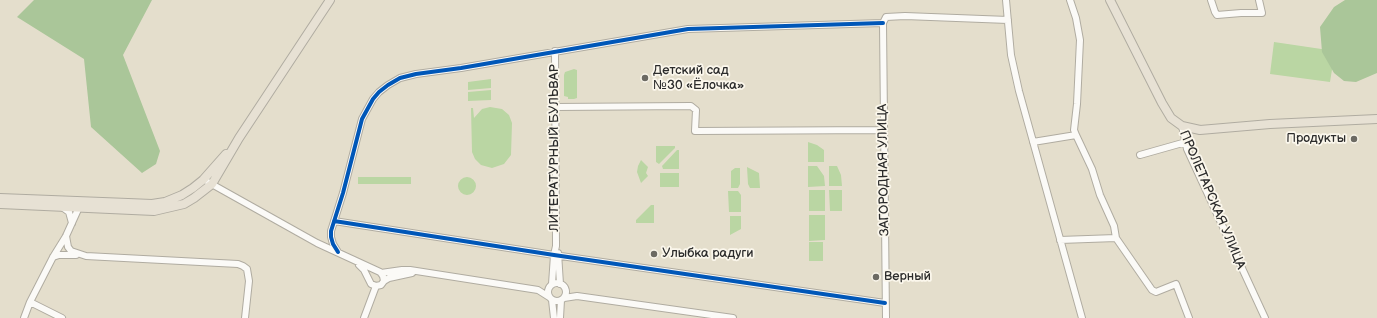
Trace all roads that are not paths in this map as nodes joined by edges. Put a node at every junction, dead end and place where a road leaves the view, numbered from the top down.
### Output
1 (330, 0) edge
2 (1006, 0) edge
3 (1070, 0) edge
4 (1110, 0) edge
5 (1211, 0) edge
6 (1259, 0) edge
7 (1008, 20) junction
8 (883, 23) junction
9 (555, 51) junction
10 (555, 107) junction
11 (1377, 119) edge
12 (1182, 126) junction
13 (884, 130) junction
14 (1076, 135) junction
15 (239, 138) junction
16 (1033, 142) junction
17 (1186, 142) junction
18 (1140, 155) dead end
19 (203, 180) junction
20 (212, 184) junction
21 (0, 198) edge
22 (0, 204) edge
23 (80, 204) junction
24 (60, 207) junction
25 (334, 221) junction
26 (72, 223) junction
27 (66, 236) junction
28 (1116, 238) junction
29 (1060, 240) junction
30 (338, 252) junction
31 (556, 255) junction
32 (86, 256) junction
33 (53, 257) junction
34 (351, 259) junction
35 (380, 272) junction
36 (420, 272) junction
37 (369, 278) junction
38 (384, 281) junction
39 (560, 284) junction
40 (376, 286) junction
41 (551, 286) junction
42 (538, 290) junction
43 (566, 290) junction
44 (578, 296) junction
45 (550, 298) junction
46 (563, 299) junction
47 (30, 302) junction
48 (885, 303) junction
49 (24, 318) edge
50 (62, 318) edge
51 (246, 318) edge
52 (364, 318) edge
53 (554, 318) edge
54 (560, 318) edge
55 (733, 318) edge
56 (886, 318) edge
57 (1082, 318) edge
58 (1189, 318) edge
59 (1265, 318) edge

1 - 15 main road
2 - 7 street
3 - 14 street
4 - 12 main road, ПРОЛЕТАРСКАЯ УЛИЦА
5 - 6 street
7 - 8 street
7 - 16 street
8 - 9 street
8 - 13 street, ЗАГОРОДНАЯ УЛИЦА
9 - 10 street, ЛИТЕРАТУРНЫЙ БУЛЬВАР
9 - 25 street
10 - 13 street
10 - 31 street, ЛИТЕРАТУРНЫЙ БУЛЬВАР
11 - 12 main road
12 - 17 street, ПРОЛЕТАРСКАЯ УЛИЦА
13 - 48 street, ЗАГОРОДНАЯ УЛИЦА
14 - 16 street
14 - 28 street
15 - 19 main road
15 - 20 main road
16 - 29 street
17 - 18 street
17 - 59 street, ПРОЛЕТАРСКАЯ УЛИЦА
19 - 20 street
19 - 23 main road
20 - 23 main road
20 - 30 street
21 - 23 main road
22 - 24 main road
23 - 24 main road
23 - 26 street
24 - 26 street
25 - 30 street
25 - 31 street
26 - 27 street
27 - 32 street
27 - 33 street
28 - 29 street
28 - 58 street
29 - 57 street
30 - 34 street
31 - 39 street, ЛИТЕРАТУРНЫЙ БУЛЬВАР
31 - 41 street, ЛИТЕРАТУРНЫЙ БУЛЬВАР
31 - 48 street
32 - 33 street
32 - 51 street
33 - 47 street
34 - 35 street
34 - 37 street
35 - 36 street
35 - 37 street
35 - 38 street
36 - 38 street
36 - 42 street
37 - 40 street
38 - 40 street
39 - 41 street
39 - 43 street
40 - 52 street
41 - 42 street
41 - 45 street
42 - 45 street
43 - 44 street
43 - 46 street
44 - 46 street
44 - 55 street
45 - 46 street
45 - 53 street
46 - 54 street
47 - 49 street
47 - 50 street
48 - 56 street, ЗАГОРОДНАЯ УЛИЦА

